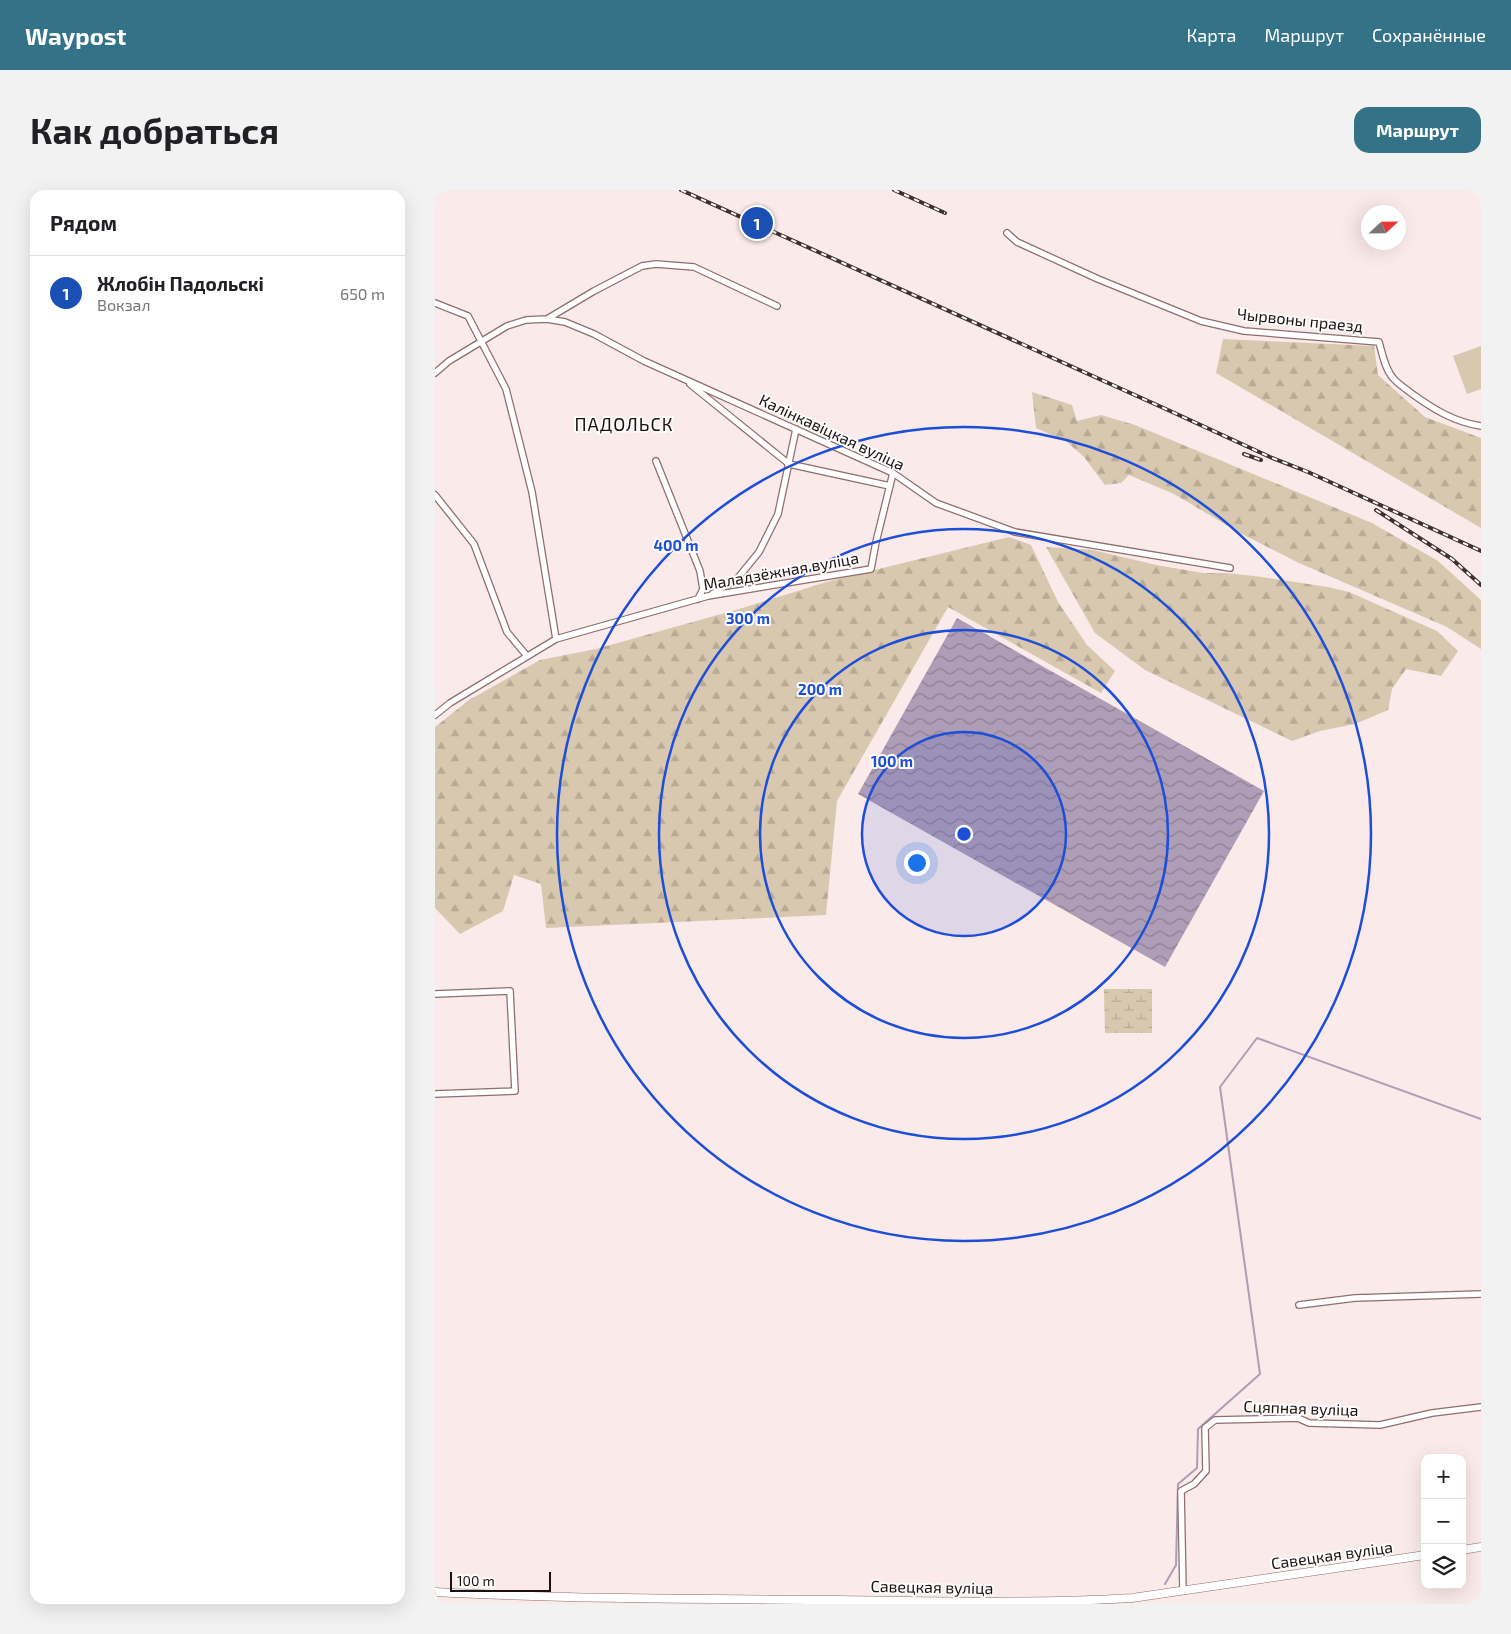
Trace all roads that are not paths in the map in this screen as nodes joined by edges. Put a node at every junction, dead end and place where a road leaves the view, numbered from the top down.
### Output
1 (1007, 233) dead end
2 (435, 303) edge
3 (777, 306) dead end
4 (547, 319) junction
5 (481, 342) junction
6 (435, 373) edge
7 (681, 378) junction
8 (1481, 426) edge
9 (795, 430) junction
10 (656, 461) dead end
11 (789, 464) junction
12 (893, 473) junction
13 (890, 486) junction
14 (435, 495) edge
15 (1230, 568) dead end
16 (708, 596) junction
17 (698, 599) junction
18 (556, 639) junction
19 (527, 656) junction
20 (435, 715) edge
21 (435, 994) edge
22 (435, 1094) edge
23 (1481, 1294) edge
24 (1299, 1305) dead end
25 (1481, 1407) edge
26 (1481, 1547) edge
27 (1466, 1549) edge
28 (1421, 1556) edge
29 (1183, 1590) junction
30 (435, 1592) edge
31 (545, 1601) edge
32 (944, 1602) edge

1 - 8 street, Чырвоны праезд
2 - 5 street
3 - 4 street, Калінкавіцкая вуліца
4 - 5 street, Калінкавіцкая вуліца
4 - 7 street, Калінкавіцкая вуліца
5 - 6 street, Калінкавіцкая вуліца
5 - 18 street
7 - 9 street, Калінкавіцкая вуліца
7 - 11 street
9 - 11 street
9 - 12 street, Калінкавіцкая вуліца
10 - 17 street
11 - 13 street
11 - 16 street
12 - 13 street
12 - 15 street, Калінкавіцкая вуліца
13 - 16 street, Маладзёжная вуліца
14 - 19 street
16 - 17 street, Маладзёжная вуліца
17 - 18 street, Маладзёжная вуліца
18 - 19 street, Маладзёжная вуліца
19 - 20 street, Маладзёжная вуліца
21 - 22 street
23 - 24 street
25 - 29 street, Сцяпная вуліца
26 - 27 main road
28 - 29 main road, Савецкая вуліца
29 - 32 main road, Савецкая вуліца
30 - 31 main road, Савецкая вуліца
31 - 32 main road, Савецкая вуліца

